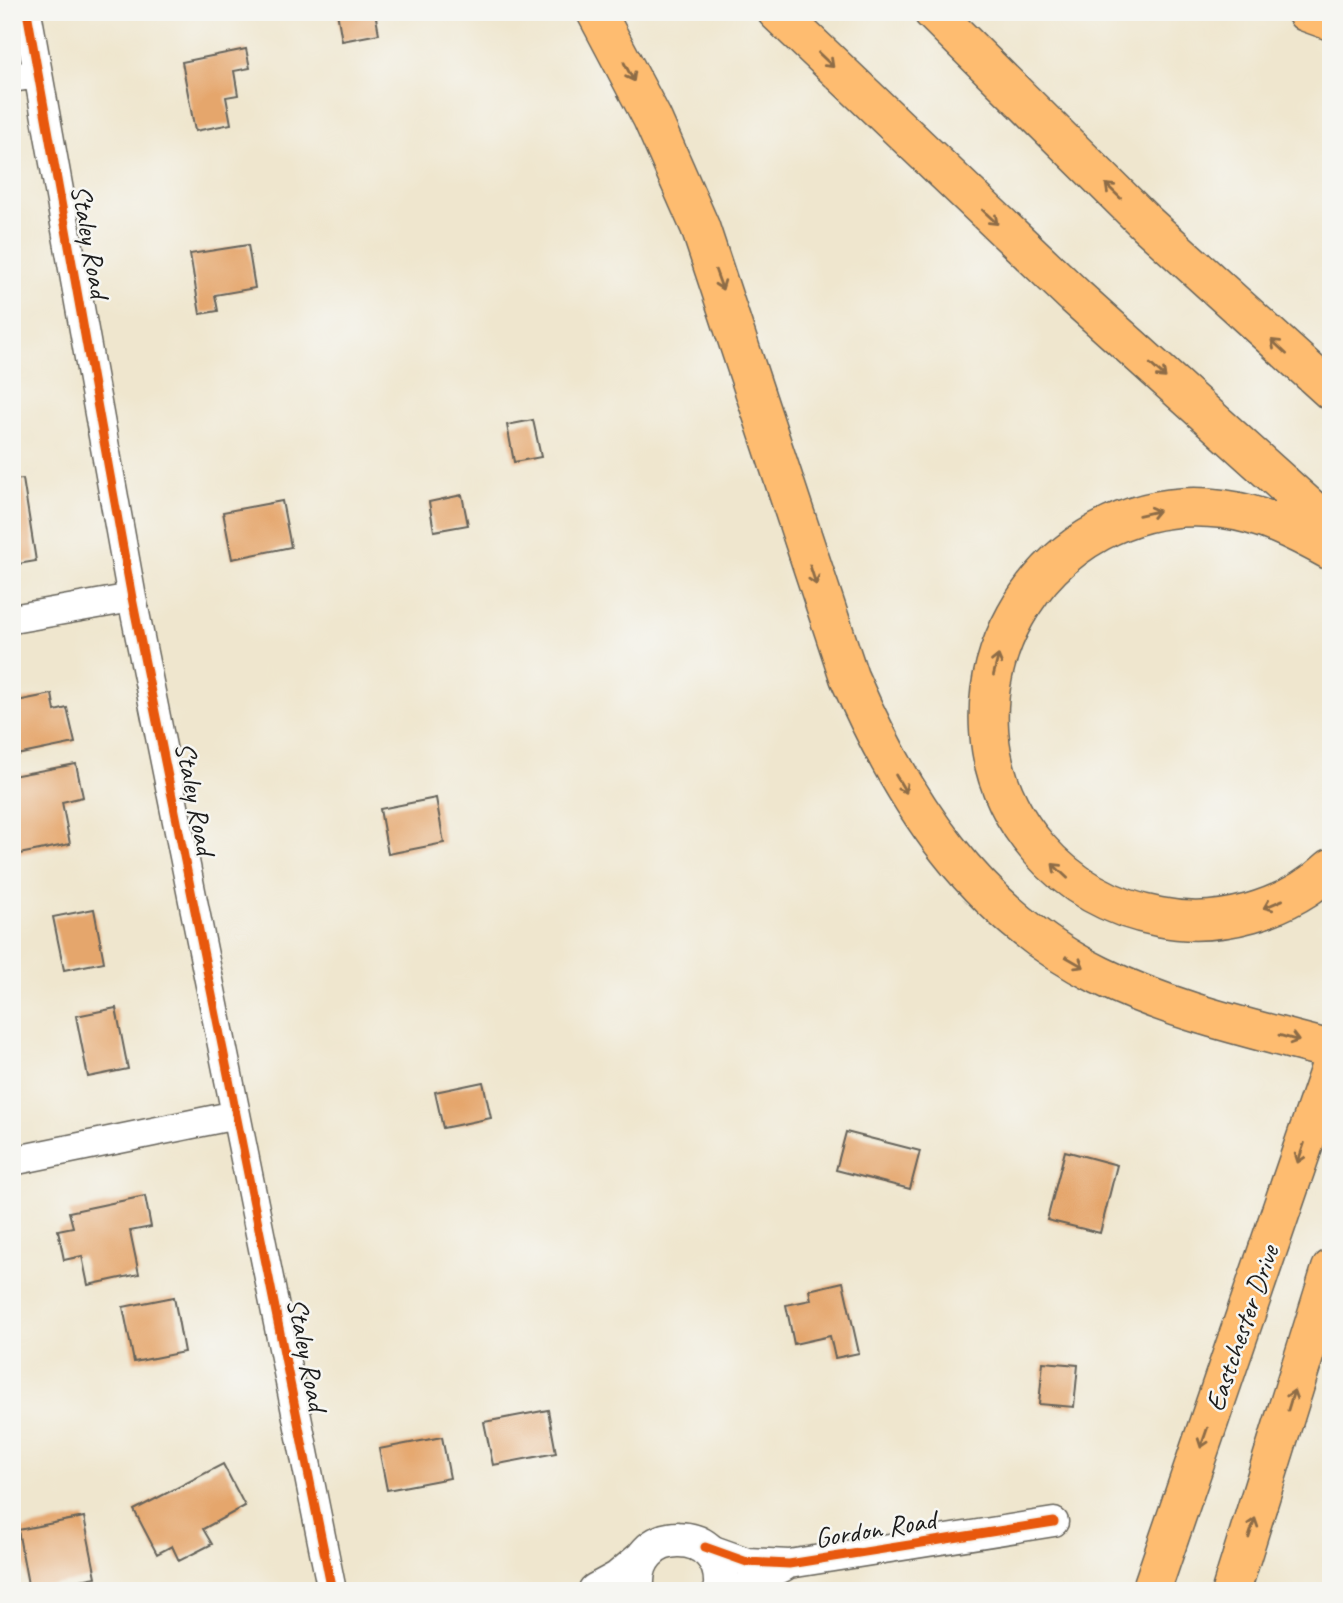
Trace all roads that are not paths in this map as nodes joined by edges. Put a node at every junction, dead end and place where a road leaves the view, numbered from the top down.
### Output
1 (27, 12) edge
2 (596, 12) edge
3 (777, 12) edge
4 (933, 12) edge
5 (1306, 12) edge
6 (1331, 21) edge
7 (25, 76) edge
8 (1331, 391) edge
9 (1331, 527) edge
10 (1331, 551) edge
11 (132, 598) junction
12 (12, 619) edge
13 (1331, 868) edge
14 (1331, 1050) edge
15 (1331, 1065) edge
16 (236, 1115) junction
17 (12, 1160) edge
18 (1331, 1269) edge
19 (1054, 1522) dead end
20 (705, 1547) junction
21 (644, 1557) junction
22 (789, 1564) junction
23 (332, 1591) edge
24 (596, 1591) edge
25 (637, 1591) edge
26 (721, 1591) edge
27 (736, 1591) edge
28 (1152, 1591) edge
29 (1231, 1591) edge

1 - 7 street, Staley Road
2 -> 14 highway
3 -> 9 highway
8 -> 4 highway
5 - 6 highway
7 - 11 street, Staley Road
13 -> 10 highway
11 - 12 street
11 - 16 street, Staley Road
15 -> 28 highway, Eastchester Drive
16 - 17 street
16 - 23 street, Staley Road
29 -> 18 highway
19 - 22 street, Gordon Road
20 - 21 street
20 - 22 street, Gordon Road
20 - 26 street
21 - 24 street
21 - 25 street
22 - 27 street, Gordon Road

